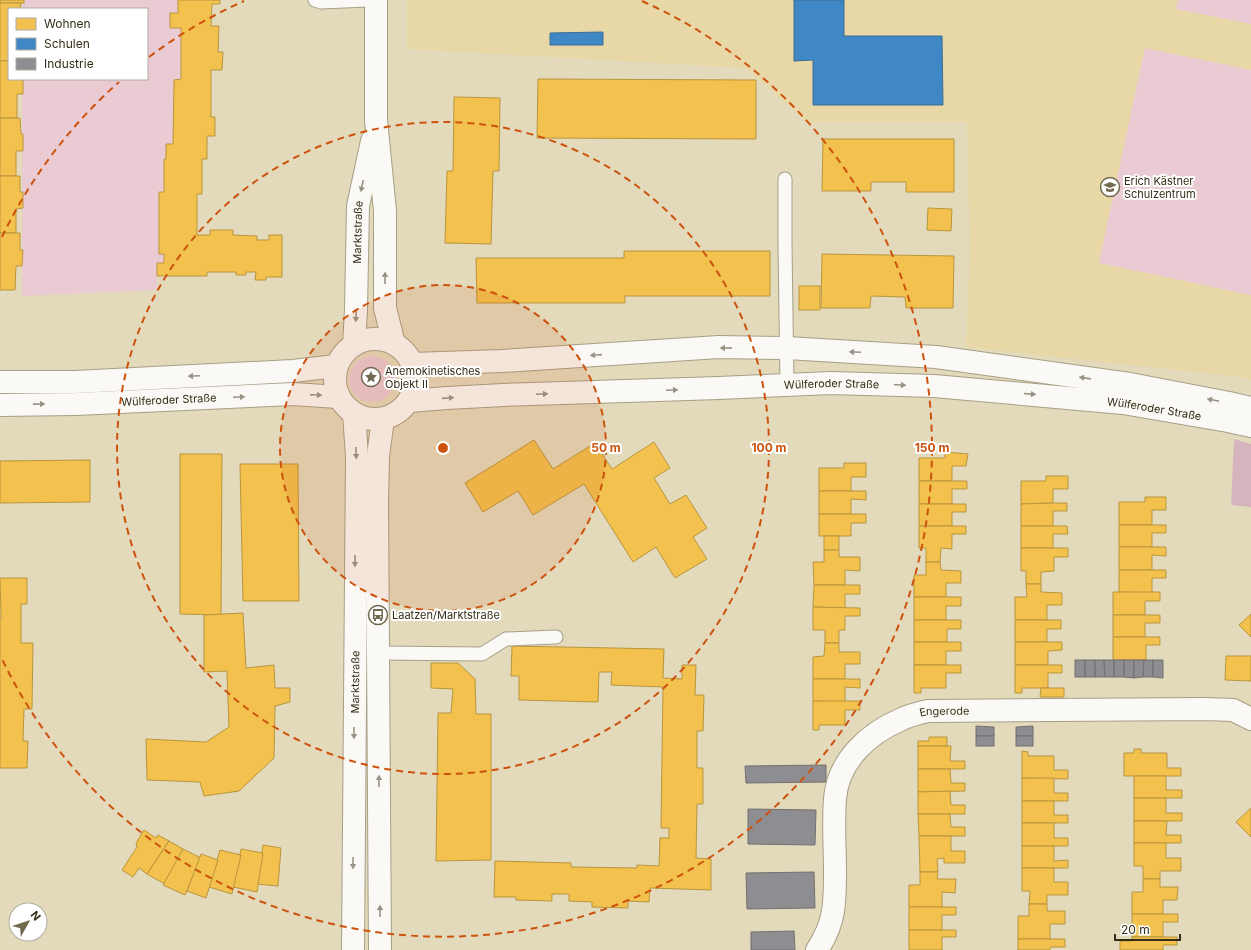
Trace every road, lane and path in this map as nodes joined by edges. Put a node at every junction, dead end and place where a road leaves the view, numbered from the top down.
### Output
1 (315, 0) edge
2 (368, 0) edge
3 (376, 0) edge
4 (376, 120) junction
5 (785, 179) dead end
6 (394, 344) junction
7 (354, 345) junction
8 (786, 348) junction
9 (968, 362) junction
10 (412, 364) junction
11 (336, 366) junction
12 (0, 382) edge
13 (787, 385) junction
14 (966, 389) junction
15 (338, 397) junction
16 (409, 401) junction
17 (0, 405) edge
18 (1251, 408) edge
19 (354, 414) junction
20 (383, 419) junction
21 (1251, 426) edge
22 (556, 638) dead end
23 (378, 654) junction
24 (1251, 719) edge
25 (353, 950) edge
26 (380, 950) edge
27 (817, 950) edge

1 - 2 lane
3 - 4 street, Marktstraße
6 -> 4 street, Marktstraße
4 -> 7 street, Marktstraße
5 - 8 lane
6 - 7 street
6 - 10 street
7 - 11 street
9 -> 8 street, Wülferoder Straße
8 -> 10 street, Wülferoder Straße
8 - 13 lane
9 - 14 street
18 -> 9 street, Wülferoder Straße
10 - 16 street
11 -> 12 street, Wülferoder Straße
11 - 15 street
13 -> 14 street, Wülferoder Straße
16 -> 13 street, Wülferoder Straße
14 -> 21 street, Wülferoder Straße
17 -> 15 street, Wülferoder Straße
15 - 19 street
16 - 20 street
19 - 20 street
19 -> 25 street, Marktstraße
20 - 23 street
22 - 23 lane
26 -> 23 street
24 - 27 street, Engerode

